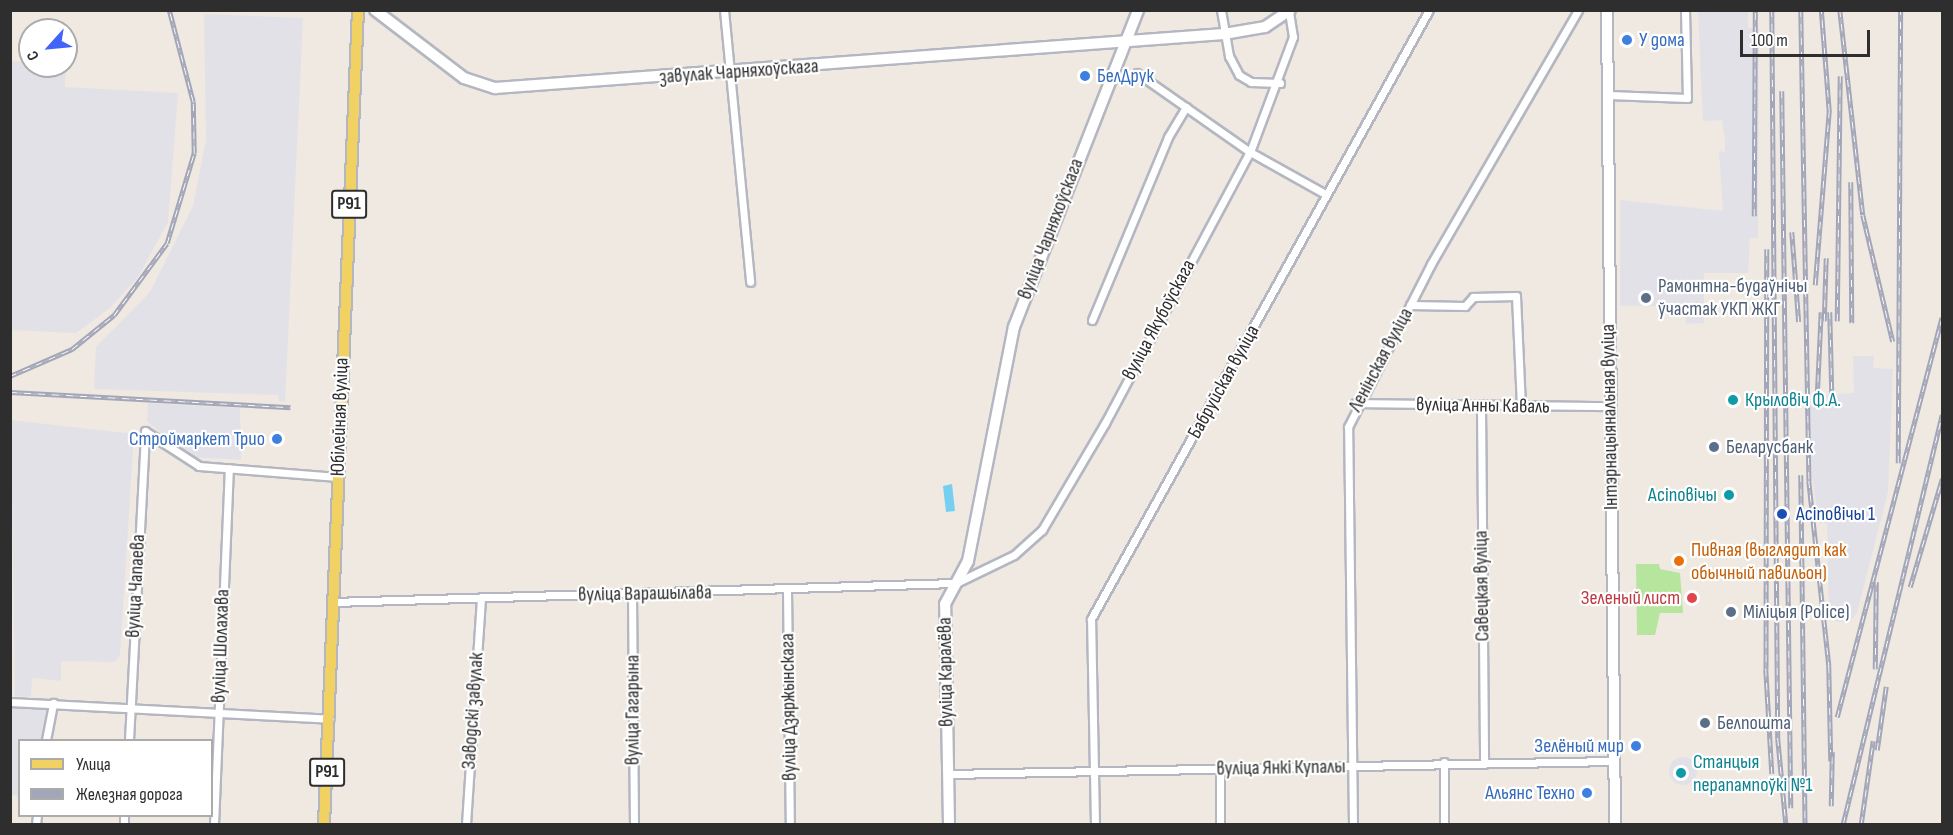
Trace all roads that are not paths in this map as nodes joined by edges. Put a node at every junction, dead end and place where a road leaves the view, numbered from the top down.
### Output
1 (358, 10) edge
2 (375, 10) edge
3 (724, 10) edge
4 (1138, 10) edge
5 (1221, 10) edge
6 (1429, 10) edge
7 (1578, 10) edge
8 (1607, 10) edge
9 (1685, 10) edge
10 (1289, 11) edge
11 (1224, 34) junction
12 (1126, 44) junction
13 (1137, 73) dead end
14 (729, 74) junction
15 (1280, 83) junction
16 (1609, 95) junction
17 (1186, 107) junction
18 (1250, 152) junction
19 (1325, 194) junction
20 (750, 282) dead end
21 (1410, 306) junction
22 (1092, 321) dead end
23 (1356, 403) junction
24 (1611, 406) junction
25 (1480, 407) junction
26 (1521, 407) junction
27 (992, 419) joint
28 (229, 468) junction
29 (338, 477) junction
30 (956, 583) junction
31 (787, 590) junction
32 (632, 595) junction
33 (481, 597) junction
34 (333, 602) junction
35 (10, 702) edge
36 (53, 703) junction
37 (130, 710) junction
38 (219, 712) junction
39 (330, 719) junction
40 (46, 739) edge
41 (129, 739) edge
42 (1614, 761) junction
43 (1444, 762) junction
44 (1484, 764) junction
45 (1352, 766) junction
46 (1220, 769) junction
47 (1094, 772) junction
48 (948, 774) junction
49 (214, 825) edge
50 (324, 825) edge
51 (466, 825) edge
52 (634, 825) edge
53 (790, 825) edge
54 (949, 825) edge
55 (1095, 825) edge
56 (1220, 825) edge
57 (1353, 825) edge
58 (1444, 825) edge
59 (1615, 825) edge

1 - 29 main road, Юбілейная вуліца / Р91
2 - 14 street, завулак Чарняхоўскага
3 - 14 street
4 - 12 street, вуліца Чарняхоўскага
5 - 11 street
6 - 19 street, Бабруйская вуліца
7 - 21 street, Ленінская вуліца
8 - 16 street, Інтэрнацыянальная вуліца
9 - 16 street
10 - 11 street
10 - 15 street, вуліца Якубоўскага
11 - 12 street
11 - 15 street
12 - 14 street, завулак Чарняхоўскага
12 - 27 street, вуліца Чарняхоўскага
13 - 17 street
14 - 20 street
15 - 18 street, вуліца Якубоўскага
16 - 24 street, Інтэрнацыянальная вуліца
17 - 18 street
17 - 22 street
18 - 19 street
18 - 30 street, вуліца Якубоўскага
19 - 47 street, Бабруйская вуліца
21 - 23 street, Ленінская вуліца
21 - 26 street
23 - 25 street, вуліца Анны Каваль
23 - 45 street, Ленінская вуліца
24 - 26 street, вуліца Анны Каваль
24 - 42 street, Інтэрнацыянальная вуліца
25 - 26 street, вуліца Анны Каваль
25 - 44 street, Савецкая вуліца
27 - 30 street, вуліца Каралёва
28 - 29 street
28 - 37 street, вуліца Чапаева
28 - 38 street, вуліца Шолахава
29 - 34 main road, Юбілейная вуліца / Р91
30 - 31 street, вуліца Варашылава
30 - 48 street, вуліца Каралёва
31 - 32 street, вуліца Варашылава
31 - 53 street, вуліца Дзяржынскага
32 - 33 street, вуліца Варашылава
32 - 52 street, вуліца Гагарына
33 - 34 street, вуліца Варашылава
33 - 51 street, Заводскі завулак
34 - 39 main road, Юбілейная вуліца / Р91
35 - 36 street
36 - 37 street
36 - 40 street
37 - 38 street
37 - 41 street, вуліца Чапаева
38 - 39 street
38 - 49 street, вуліца Шолахава
39 - 50 main road, Юбілейная вуліца / Р91
42 - 44 street, вуліца Янкі Купалы
42 - 59 street, Інтэрнацыянальная вуліца
43 - 44 street, вуліца Янкі Купалы
43 - 45 street, вуліца Янкі Купалы
43 - 58 street
45 - 46 street, вуліца Янкі Купалы
45 - 57 street, Ленінская вуліца
46 - 47 street, вуліца Янкі Купалы
46 - 56 street
47 - 48 street, вуліца Янкі Купалы
47 - 55 street, Бабруйская вуліца
48 - 54 street, вуліца Каралёва

